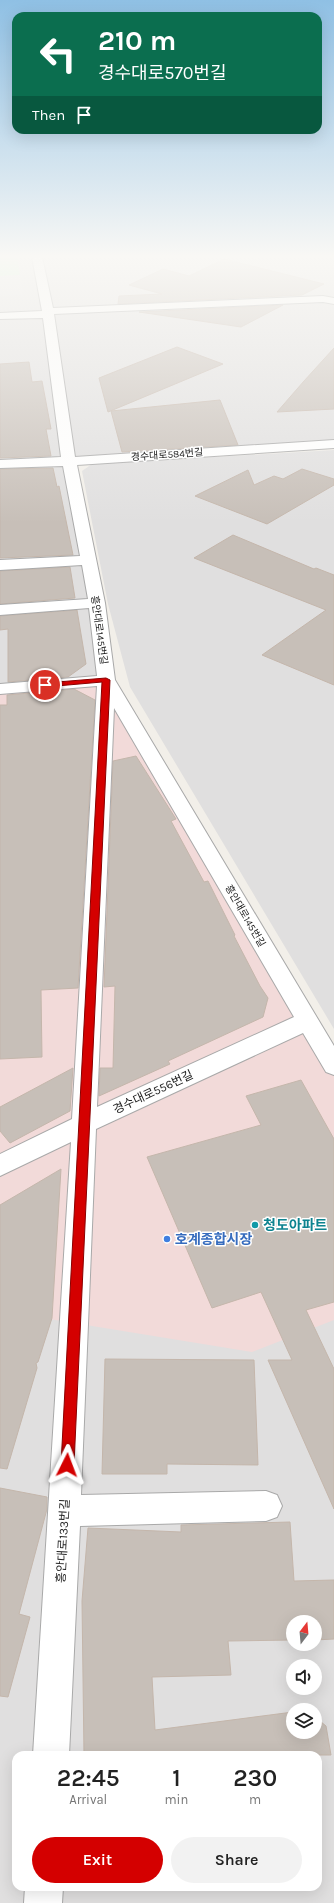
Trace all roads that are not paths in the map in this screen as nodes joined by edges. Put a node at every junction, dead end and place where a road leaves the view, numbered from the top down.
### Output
1 (56, 346) edge
2 (334, 444) edge
3 (69, 461) junction
4 (0, 464) edge
5 (88, 560) junction
6 (0, 565) edge
7 (97, 603) junction
8 (0, 610) edge
9 (106, 680) junction
10 (0, 689) edge
11 (307, 1021) junction
12 (334, 1066) edge
13 (84, 1124) junction
14 (0, 1166) edge
15 (266, 1506) dead end
16 (65, 1511) junction
17 (51, 1751) edge
18 (44, 1891) edge
19 (43, 1903) edge

1 - 3 street, 흥안대로145번길
2 - 3 street, 경수대로584번길
3 - 4 street, 경수대로584번길
3 - 5 street, 흥안대로145번길
5 - 6 street
5 - 7 street, 흥안대로145번길
7 - 8 street
7 - 9 street, 흥안대로145번길
9 - 10 street
9 - 11 street, 흥안대로145번길
9 - 13 street, 흥안대로133번길
11 - 12 street, 흥안대로145번길
11 - 13 street, 경수대로556번길
13 - 14 street, 경수대로556번길
13 - 16 street, 흥안대로133번길
15 - 16 street
16 - 17 street, 흥안대로133번길
18 - 19 street

